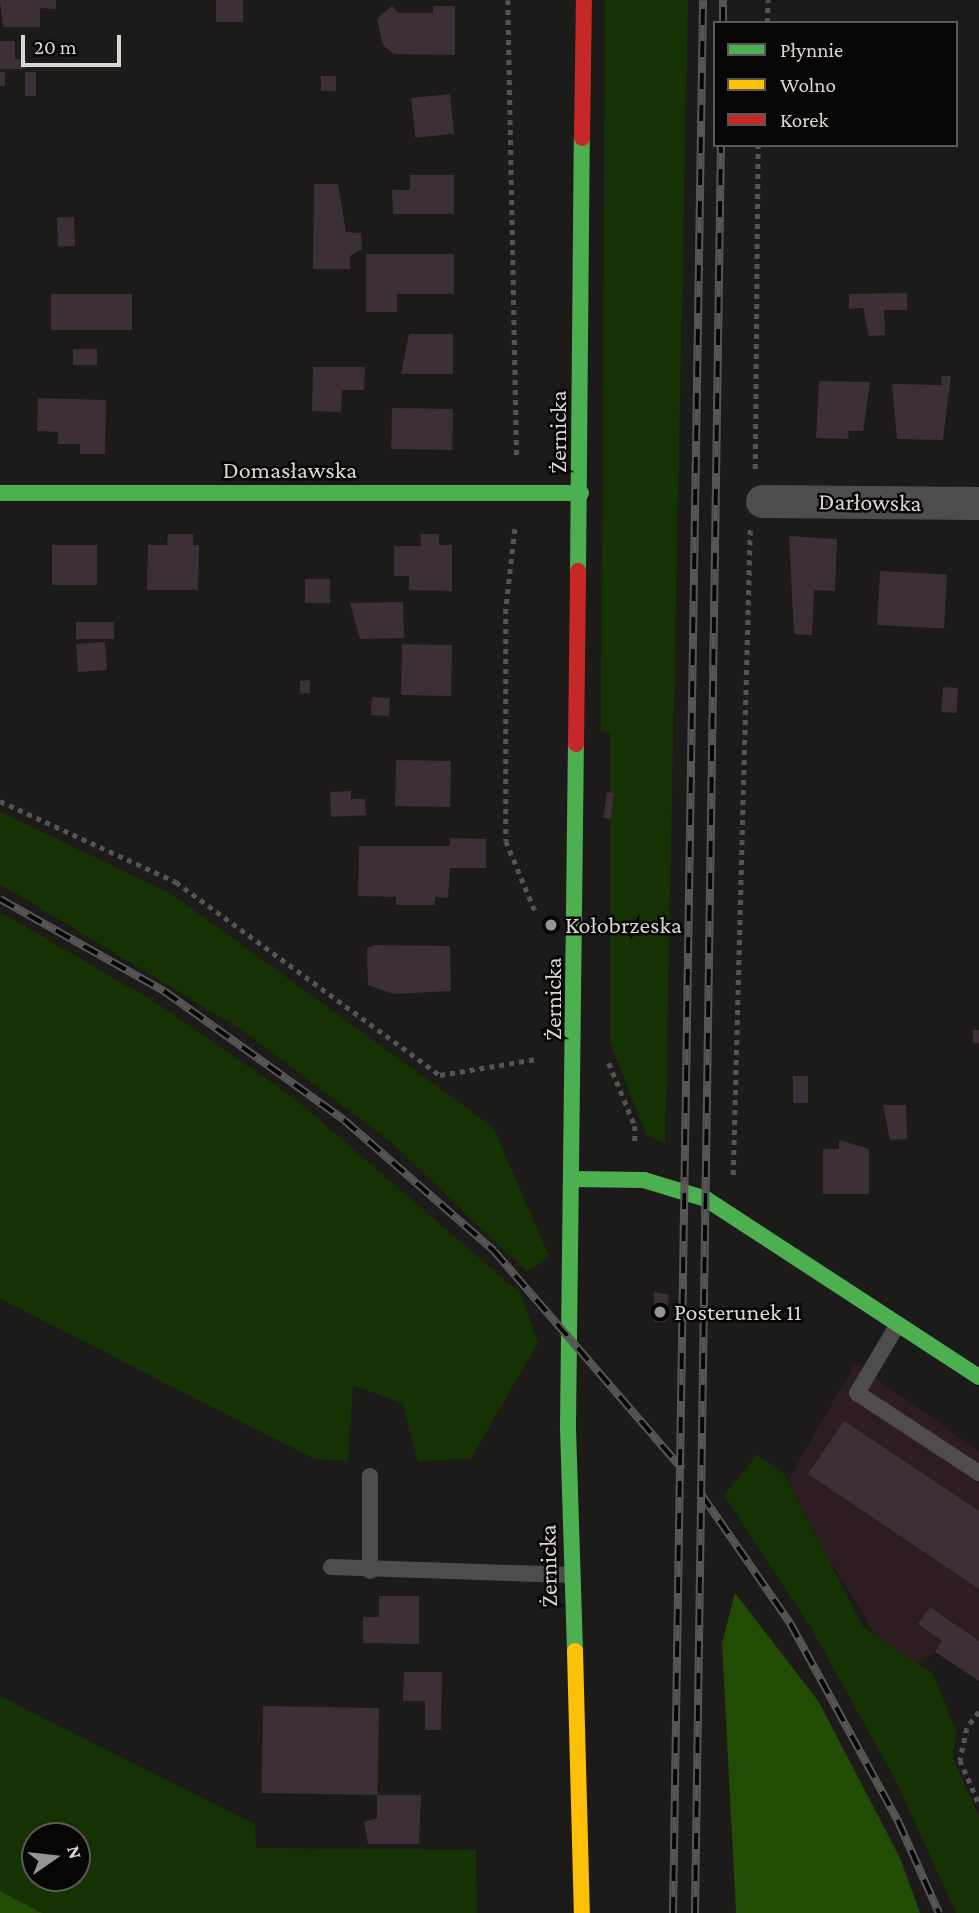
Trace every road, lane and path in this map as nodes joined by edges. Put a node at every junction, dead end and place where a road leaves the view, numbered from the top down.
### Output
1 (508, 0) edge
2 (584, 0) edge
3 (768, 0) edge
4 (767, 21) edge
5 (758, 147) edge
6 (518, 492) junction
7 (0, 493) edge
8 (581, 493) junction
9 (762, 501) junction
10 (979, 503) edge
11 (0, 802) edge
12 (542, 928) dead end
13 (600, 1057) dead end
14 (547, 1058) dead end
15 (635, 1141) dead end
16 (573, 1179) junction
17 (733, 1180) dead end
18 (900, 1322) junction
19 (979, 1377) edge
20 (979, 1473) edge
21 (370, 1476) dead end
22 (331, 1567) dead end
23 (370, 1571) junction
24 (572, 1576) junction
25 (979, 1712) edge
26 (979, 1804) edge
27 (582, 1913) edge

1 - 6 path
2 - 8 street, Żernicka
3 - 4 path
5 - 9 path
6 - 7 street, Domasławska
6 - 8 street, Domasławska
6 - 12 path
8 - 16 street, Żernicka
9 - 10 street, Darłowska
9 - 17 path
11 - 14 path
13 - 15 path
16 - 18 street
16 - 24 street, Żernicka
18 - 19 street
18 - 20 lane
21 - 23 lane
22 - 23 lane
23 - 24 lane
24 - 27 street, Żernicka
25 - 26 path

